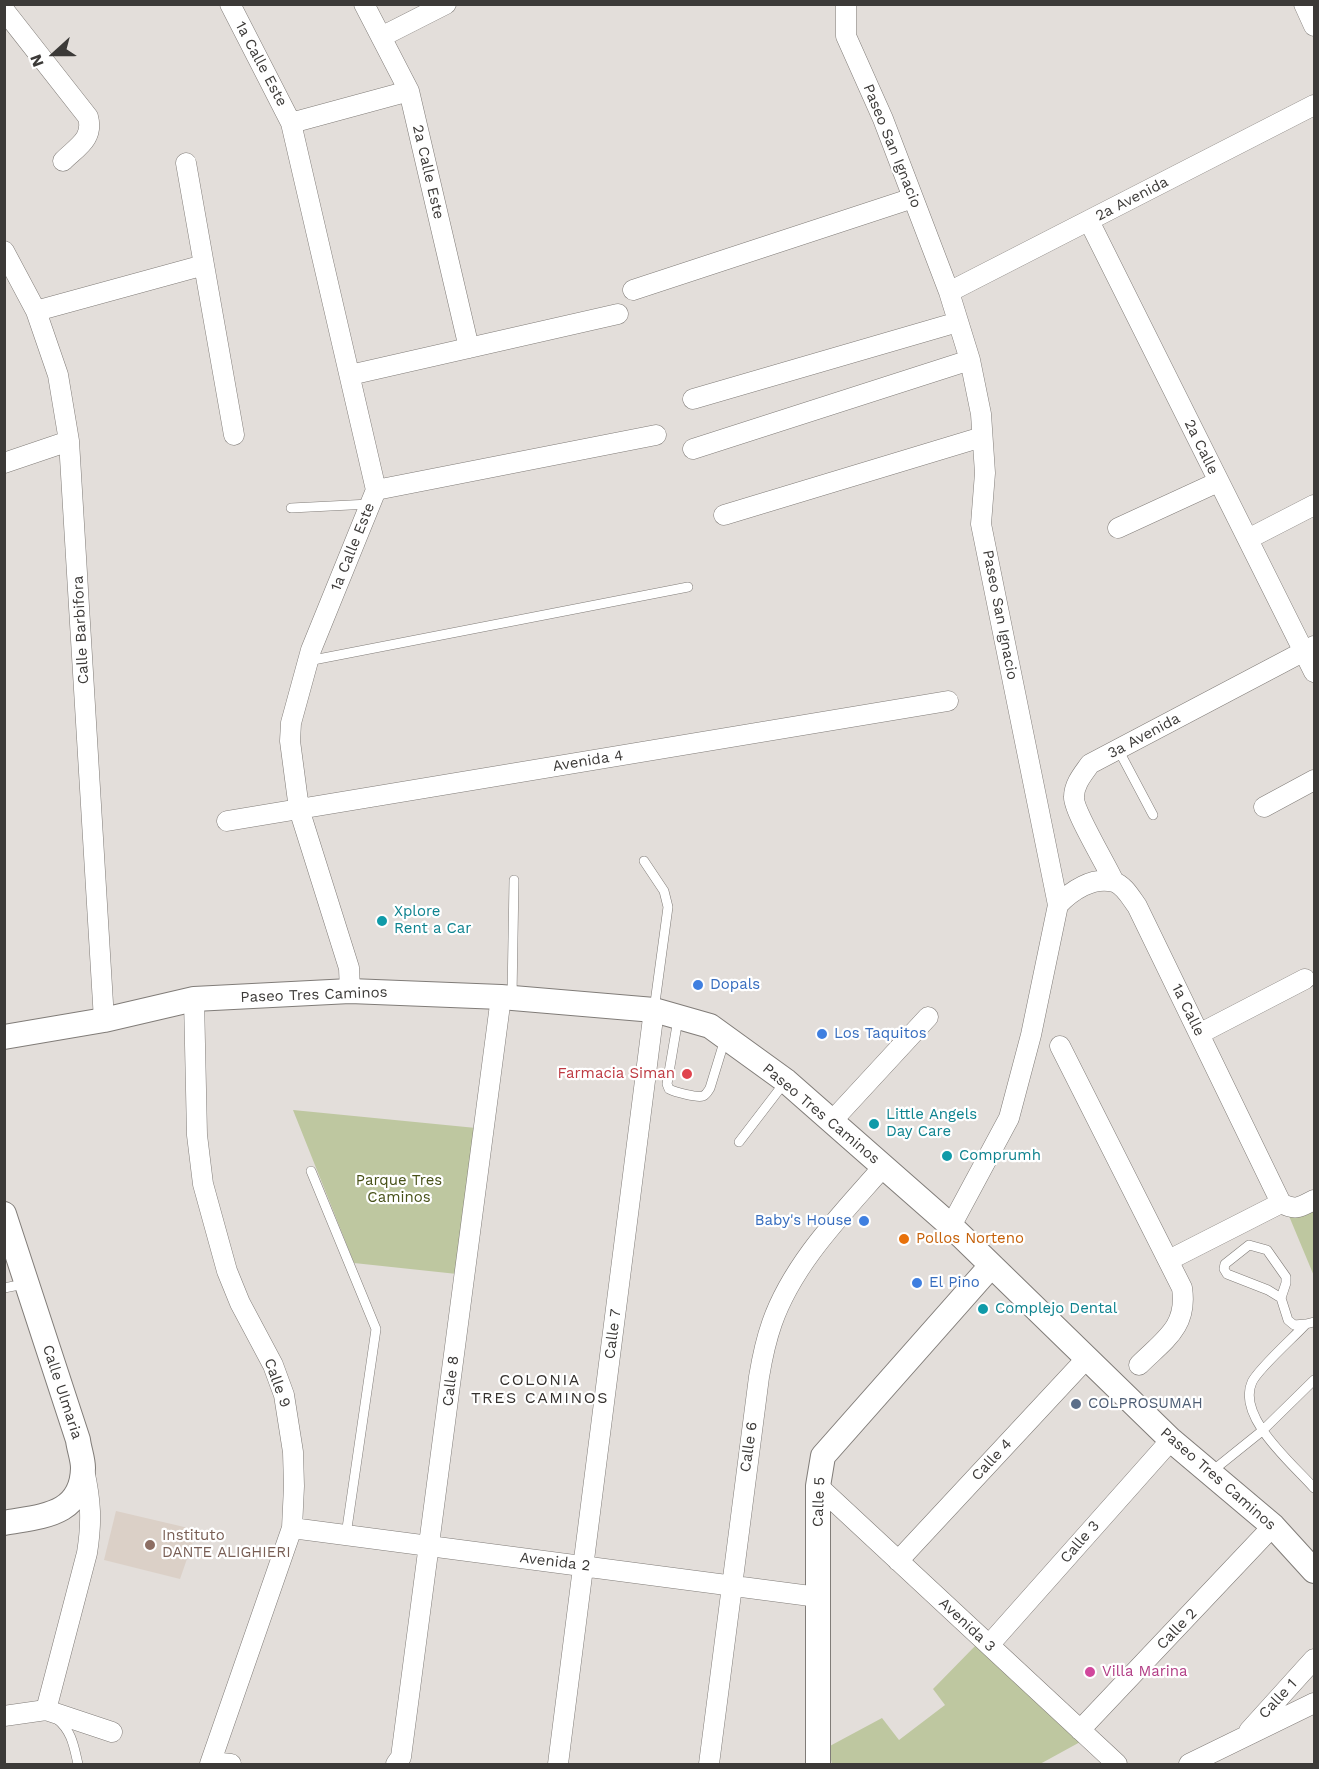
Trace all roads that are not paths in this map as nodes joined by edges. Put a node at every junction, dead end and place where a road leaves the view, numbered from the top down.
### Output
1 (230, 4) edge
2 (364, 4) edge
3 (446, 4) edge
4 (846, 4) edge
5 (1304, 4) edge
6 (4, 10) edge
7 (1314, 26) edge
8 (381, 37) junction
9 (409, 91) junction
10 (1314, 105) edge
11 (291, 123) junction
12 (63, 161) dead end
13 (186, 164) dead end
14 (913, 198) junction
15 (1089, 221) junction
16 (4, 251) edge
17 (204, 265) junction
18 (633, 290) dead end
19 (949, 292) junction
20 (36, 311) junction
21 (618, 314) dead end
22 (958, 322) junction
23 (468, 348) junction
24 (970, 360) junction
25 (350, 375) junction
26 (693, 399) dead end
27 (234, 435) dead end
28 (656, 435) dead end
29 (982, 437) junction
30 (69, 441) junction
31 (693, 449) dead end
32 (4, 463) edge
33 (1218, 482) junction
34 (373, 497) junction
35 (1314, 505) edge
36 (291, 508) dead end
37 (724, 515) dead end
38 (1118, 528) dead end
39 (1248, 538) junction
40 (688, 587) dead end
41 (1309, 649) edge
42 (308, 661) junction
43 (1314, 672) edge
44 (948, 701) dead end
45 (1118, 749) junction
46 (1314, 780) edge
47 (1264, 807) dead end
48 (299, 809) junction
49 (1152, 815) dead end
50 (228, 821) dead end
51 (644, 861) dead end
52 (514, 880) dead end
53 (1114, 882) junction
54 (1058, 905) junction
55 (1305, 979) dead end
56 (350, 991) junction
57 (506, 997) junction
58 (194, 999) junction
59 (654, 1010) junction
60 (678, 1017) junction
61 (928, 1017) dead end
62 (104, 1020) junction
63 (1199, 1034) junction
64 (4, 1037) edge
65 (725, 1037) junction
66 (1060, 1046) dead end
67 (786, 1081) junction
68 (832, 1121) junction
69 (739, 1142) dead end
70 (884, 1167) junction
71 (311, 1171) dead end
72 (1314, 1200) edge
73 (1281, 1203) junction
74 (4, 1214) edge
75 (951, 1226) junction
76 (1169, 1260) junction
77 (990, 1267) junction
78 (16, 1286) edge
79 (1281, 1298) junction
80 (1310, 1323) edge
81 (1086, 1359) junction
82 (1139, 1365) dead end
83 (1314, 1380) edge
84 (1262, 1431) junction
85 (1171, 1440) junction
86 (83, 1466) junction
87 (1210, 1472) junction
88 (818, 1486) junction
89 (1314, 1488) edge
90 (4, 1523) edge
91 (1273, 1526) junction
92 (292, 1528) junction
93 (345, 1535) junction
94 (430, 1546) junction
95 (898, 1561) junction
96 (583, 1566) junction
97 (1314, 1571) edge
98 (730, 1585) junction
99 (818, 1597) junction
100 (989, 1645) junction
101 (1314, 1659) edge
102 (1314, 1703) edge
103 (46, 1710) junction
104 (4, 1716) edge
105 (1080, 1730) junction
106 (112, 1732) dead end
107 (1241, 1739) junction
108 (211, 1763) edge
109 (78, 1764) edge
110 (231, 1764) edge
111 (396, 1764) edge
112 (558, 1764) edge
113 (709, 1764) edge
114 (818, 1764) edge
115 (1117, 1764) edge
116 (1189, 1764) edge

1 - 11 street, 1a Calle Este
2 - 8 street, 2a Calle Este
3 - 8 street
4 - 14 street, Paseo San Ignacio
5 - 7 street
6 - 12 street
8 - 9 street, 2a Calle Este
9 - 11 street
9 - 23 street, 2a Calle Este
10 - 15 street, 2a Avenida
11 - 25 street, 1a Calle Este
13 - 17 street
14 - 18 street
14 - 19 street, Paseo San Ignacio
15 - 19 street, 2a Avenida
15 - 33 street, 2a Calle
16 - 20 street, Calle Barbifora
17 - 20 street
17 - 27 street
19 - 22 street, Paseo San Ignacio
20 - 30 street, Calle Barbifora
21 - 23 street
22 - 24 street, Paseo San Ignacio
22 - 26 street
23 - 25 street
24 - 29 street, Paseo San Ignacio
24 - 31 street
25 - 34 street, 1a Calle Este
28 - 34 street
29 - 37 street
29 - 54 street, Paseo San Ignacio
30 - 32 street
30 - 62 street, Calle Barbifora
33 - 38 street
33 - 39 street, 2a Calle
34 - 36 lane
34 - 42 street, 1a Calle Este
35 - 39 street
39 - 41 street, 2a Calle
40 - 42 lane
41 - 43 street, 2a Calle
41 - 45 street, 3a Avenida
42 - 48 street, 1a Calle Este
44 - 48 street, Avenida 4
45 - 49 lane
45 - 53 street, 3a Avenida
46 - 47 street
48 - 50 street, Avenida 4
48 - 56 street, 1a Calle Este
51 - 59 lane
52 - 57 lane
53 - 54 street
53 - 63 street, 1a Calle
54 - 75 street, Paseo San Ignacio
55 - 63 street
56 - 57 street, Paseo Tres Caminos
56 - 58 street, Paseo Tres Caminos
57 - 59 street, Paseo Tres Caminos
57 - 94 street, Calle 8
58 - 62 street, Paseo Tres Caminos
58 - 92 street, Calle 9
59 - 60 street, Paseo Tres Caminos
59 - 96 street, Calle 7
60 - 65 street, Paseo Tres Caminos
60 - 65 lane
61 - 68 street
62 - 64 street, Paseo Tres Caminos
63 - 73 street, 1a Calle
65 - 67 street, Paseo Tres Caminos
66 - 76 street
67 - 68 street, Paseo Tres Caminos
67 - 69 lane
68 - 70 street, Paseo Tres Caminos
70 - 75 street, Paseo Tres Caminos
70 - 98 street, Calle 6
71 - 93 lane
72 - 73 street
73 - 76 street
74 - 78 street, Calle Ulmaria
75 - 77 street, Paseo Tres Caminos
76 - 82 street
77 - 81 street, Paseo Tres Caminos
77 - 88 street, Calle 5
78 - 86 street, Calle Ulmaria
79 - 79 lane
79 - 80 lane
80 - 84 lane
81 - 85 street, Paseo Tres Caminos
81 - 95 street, Calle 4
83 - 84 lane
84 - 87 lane
84 - 89 lane
85 - 87 street, Paseo Tres Caminos
85 - 100 street, Calle 3
86 - 90 street, Calle Ulmaria
86 - 103 street
87 - 91 street, Paseo Tres Caminos
88 - 95 street, Avenida 3
88 - 99 street, Calle 5
91 - 97 street, Paseo Tres Caminos
91 - 105 street, Calle 2
92 - 93 street, Avenida 2
92 - 108 street, Calle 9
93 - 94 street, Avenida 2
94 - 96 street, Avenida 2
94 - 111 street, Calle 8
95 - 100 street, Avenida 3
96 - 98 street, Avenida 2
96 - 112 street, Calle 7
98 - 99 street, Avenida 2
98 - 113 street, Calle 6
99 - 114 street, Calle 5
100 - 105 street, Avenida 3
101 - 107 street, Calle 1
102 - 107 street, Calle 1
103 - 104 street
103 - 106 street
103 - 109 lane
105 - 115 street, Avenida 3
107 - 116 street, Calle 1
108 - 110 street

